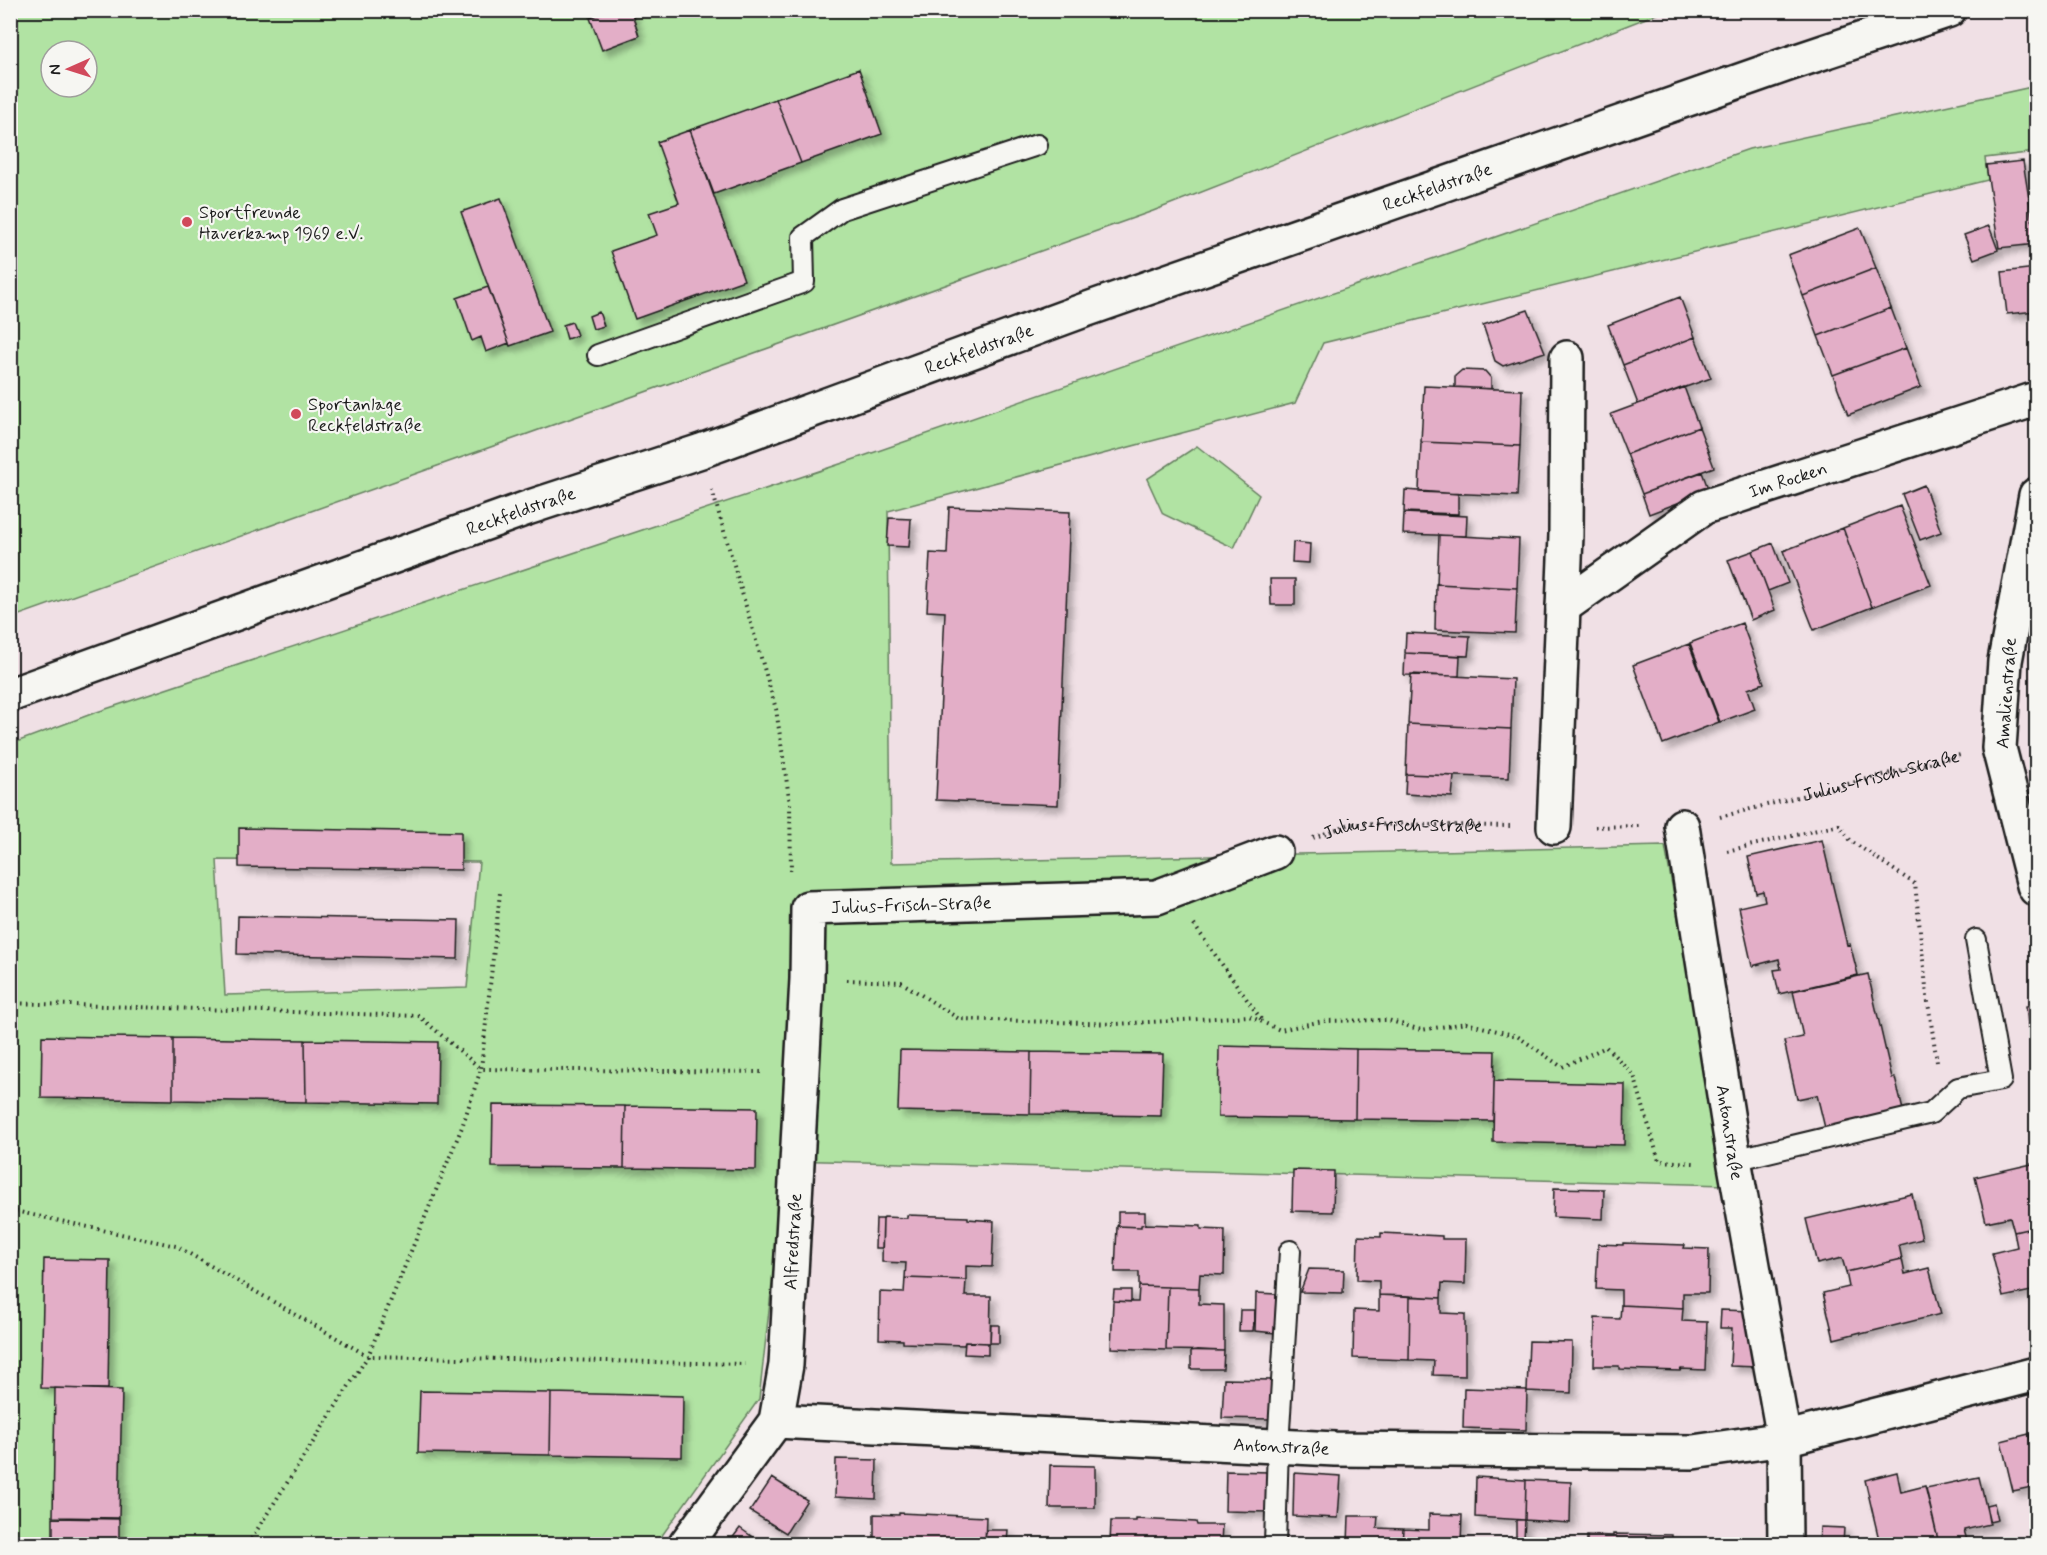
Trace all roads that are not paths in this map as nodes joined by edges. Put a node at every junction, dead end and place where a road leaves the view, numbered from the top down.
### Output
1 (1947, 11) edge
2 (1037, 145) dead end
3 (598, 355) dead end
4 (1567, 358) dead end
5 (2037, 399) edge
6 (2037, 495) edge
7 (1563, 607) junction
8 (10, 695) edge
9 (1682, 826) road end
10 (1554, 827) road end
11 (1275, 852) road end
12 (2037, 889) edge
13 (808, 908) joint
14 (1976, 940) dead end
15 (1735, 1162) junction
16 (1290, 1251) dead end
17 (2037, 1374) edge
18 (776, 1421) junction
19 (1784, 1439) junction
20 (1278, 1446) junction
21 (686, 1545) edge
22 (1275, 1545) edge
23 (1785, 1545) edge

1 - 8 street, Reckfeldstraße
2 - 3 lane
4 - 7 street
5 - 7 street, Im Rocken
6 - 12 street, Amalienstraße
7 - 10 street
9 - 15 street, Antonstraße
11 - 13 street, Julius-Frisch-Straße
13 - 18 street, Alfredstraße
14 - 15 lane
15 - 19 street, Antonstraße
16 - 20 lane
17 - 19 street, Antonstraße
18 - 20 street, Antonstraße
18 - 21 street, Alfredstraße
19 - 20 street, Antonstraße
19 - 23 street, Antonstraße
20 - 22 lane

